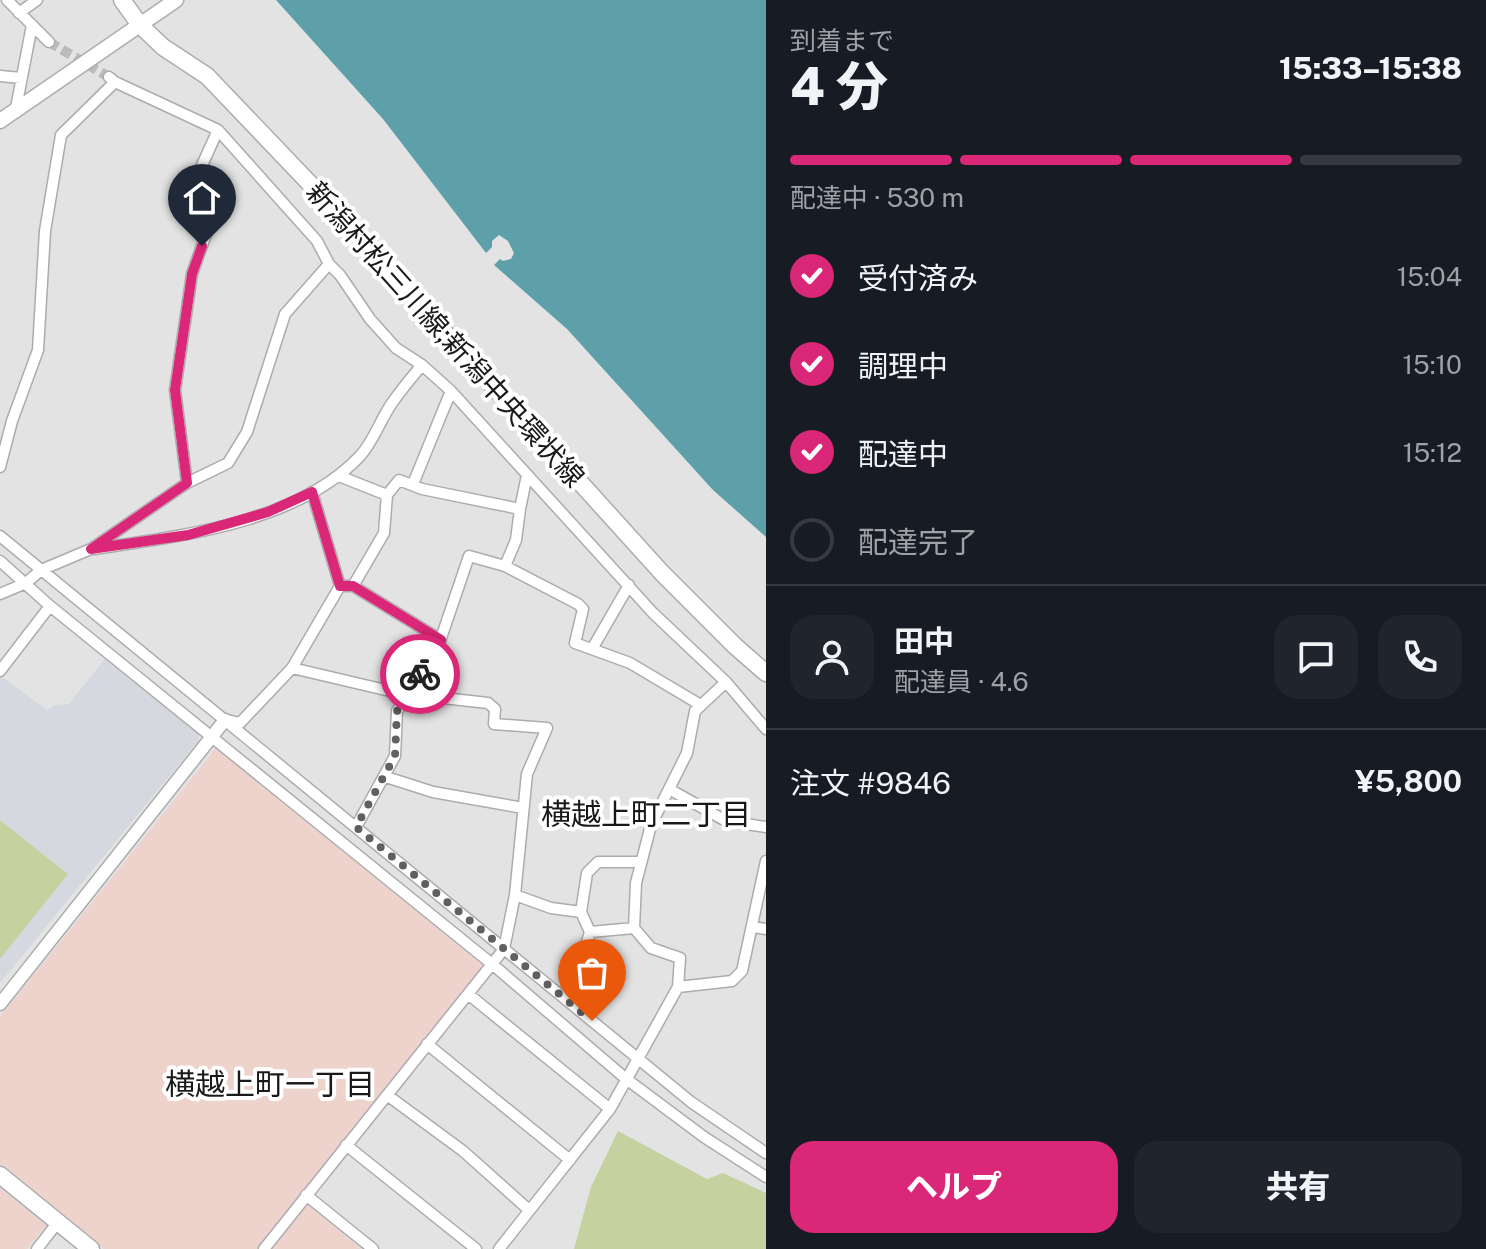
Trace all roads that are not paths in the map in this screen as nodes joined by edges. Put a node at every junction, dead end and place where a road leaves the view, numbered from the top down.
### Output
1 (7, 0) edge
2 (37, 0) edge
3 (122, 0) edge
4 (176, 0) edge
5 (19, 13) junction
6 (32, 25) junction
7 (140, 25) junction
8 (49, 42) tunnel mouth
9 (0, 76) edge
10 (21, 78) junction
11 (16, 108) junction
12 (0, 121) edge
13 (218, 130) junction
14 (329, 264) junction
15 (422, 365) junction
16 (451, 391) junction
17 (0, 467) edge
18 (527, 475) junction
19 (339, 476) junction
20 (187, 483) junction
21 (413, 484) junction
22 (312, 492) junction
23 (387, 495) junction
24 (520, 509) junction
25 (0, 536) edge
26 (91, 549) junction
27 (0, 561) edge
28 (505, 566) junction
29 (41, 570) junction
30 (26, 583) junction
31 (629, 585) junction
32 (340, 586) junction
33 (353, 586) junction
34 (0, 594) edge
35 (50, 606) junction
36 (441, 640) junction
37 (592, 649) junction
38 (292, 668) junction
39 (0, 671) edge
40 (766, 673) edge
41 (726, 682) junction
42 (413, 684) junction
43 (407, 695) junction
44 (699, 704) junction
45 (225, 720) junction
46 (766, 729) edge
47 (212, 735) junction
48 (386, 777) junction
49 (669, 789) junction
50 (523, 808) junction
51 (356, 827) junction
52 (766, 827) edge
53 (766, 861) edge
54 (641, 862) junction
55 (515, 895) junction
56 (581, 912) junction
57 (753, 927) junction
58 (634, 928) junction
59 (766, 929) edge
60 (590, 932) junction
61 (504, 949) junction
62 (492, 964) junction
63 (678, 987) junction
64 (468, 994) junction
65 (569, 1002) junction
66 (0, 1004) edge
67 (427, 1044) junction
68 (637, 1058) junction
69 (625, 1078) junction
70 (387, 1095) junction
71 (610, 1109) junction
72 (346, 1145) junction
73 (766, 1153) edge
74 (570, 1160) junction
75 (0, 1175) edge
76 (766, 1177) edge
77 (306, 1195) junction
78 (529, 1210) junction
79 (58, 1222) junction
80 (37, 1249) edge
81 (91, 1249) edge
82 (264, 1249) edge
83 (373, 1249) edge
84 (476, 1249) edge
85 (499, 1249) edge

1 - 5 street
2 - 5 street
3 - 7 main road, 新潟村松三川線;新潟中央環状線
4 - 7 main road
5 - 6 street
6 - 8 street
6 - 10 street
7 - 11 main road
7 - 40 main road, 新潟村松三川線;新潟中央環状線
9 - 10 street
10 - 11 street
11 - 12 main road
13 - 14 street
13 - 17 street
13 - 20 street
14 - 15 street
14 - 20 street
15 - 16 street
15 - 19 street
16 - 18 street
16 - 21 street
18 - 24 street
18 - 31 street
19 - 22 street
19 - 23 street
20 - 26 street
21 - 23 street
21 - 24 street
22 - 26 street
22 - 32 street
23 - 33 street
24 - 28 street
25 - 29 street
26 - 29 street
27 - 30 street
28 - 36 street
28 - 37 street
29 - 30 street
29 - 45 street
30 - 34 street
30 - 35 street
31 - 37 street
31 - 41 street
32 - 33 street
32 - 38 street
33 - 36 street
35 - 39 street
35 - 47 street
36 - 42 street
37 - 44 street
38 - 43 street
38 - 45 street
41 - 44 street
41 - 46 street
42 - 43 street
42 - 50 street
43 - 48 street
44 - 49 street
45 - 47 street
45 - 51 street
47 - 62 street
47 - 66 street
48 - 50 street
48 - 51 street
49 - 52 street
49 - 54 street
50 - 55 street
51 - 61 street
53 - 57 street
54 - 56 street
54 - 58 street
55 - 56 street
55 - 61 street
56 - 60 street
57 - 59 street
57 - 63 street
58 - 60 street
58 - 63 street
60 - 65 street
61 - 62 street
61 - 65 street
62 - 64 street
62 - 69 street
63 - 68 street
64 - 67 street
64 - 71 street
65 - 68 street
67 - 70 street
67 - 74 street
68 - 69 street
68 - 73 street
69 - 71 street
69 - 76 street
70 - 72 street
70 - 78 street
71 - 74 street
72 - 77 street
72 - 84 street
74 - 78 street
75 - 79 main road
77 - 82 street
77 - 83 street
78 - 85 street
79 - 80 street
79 - 81 main road

